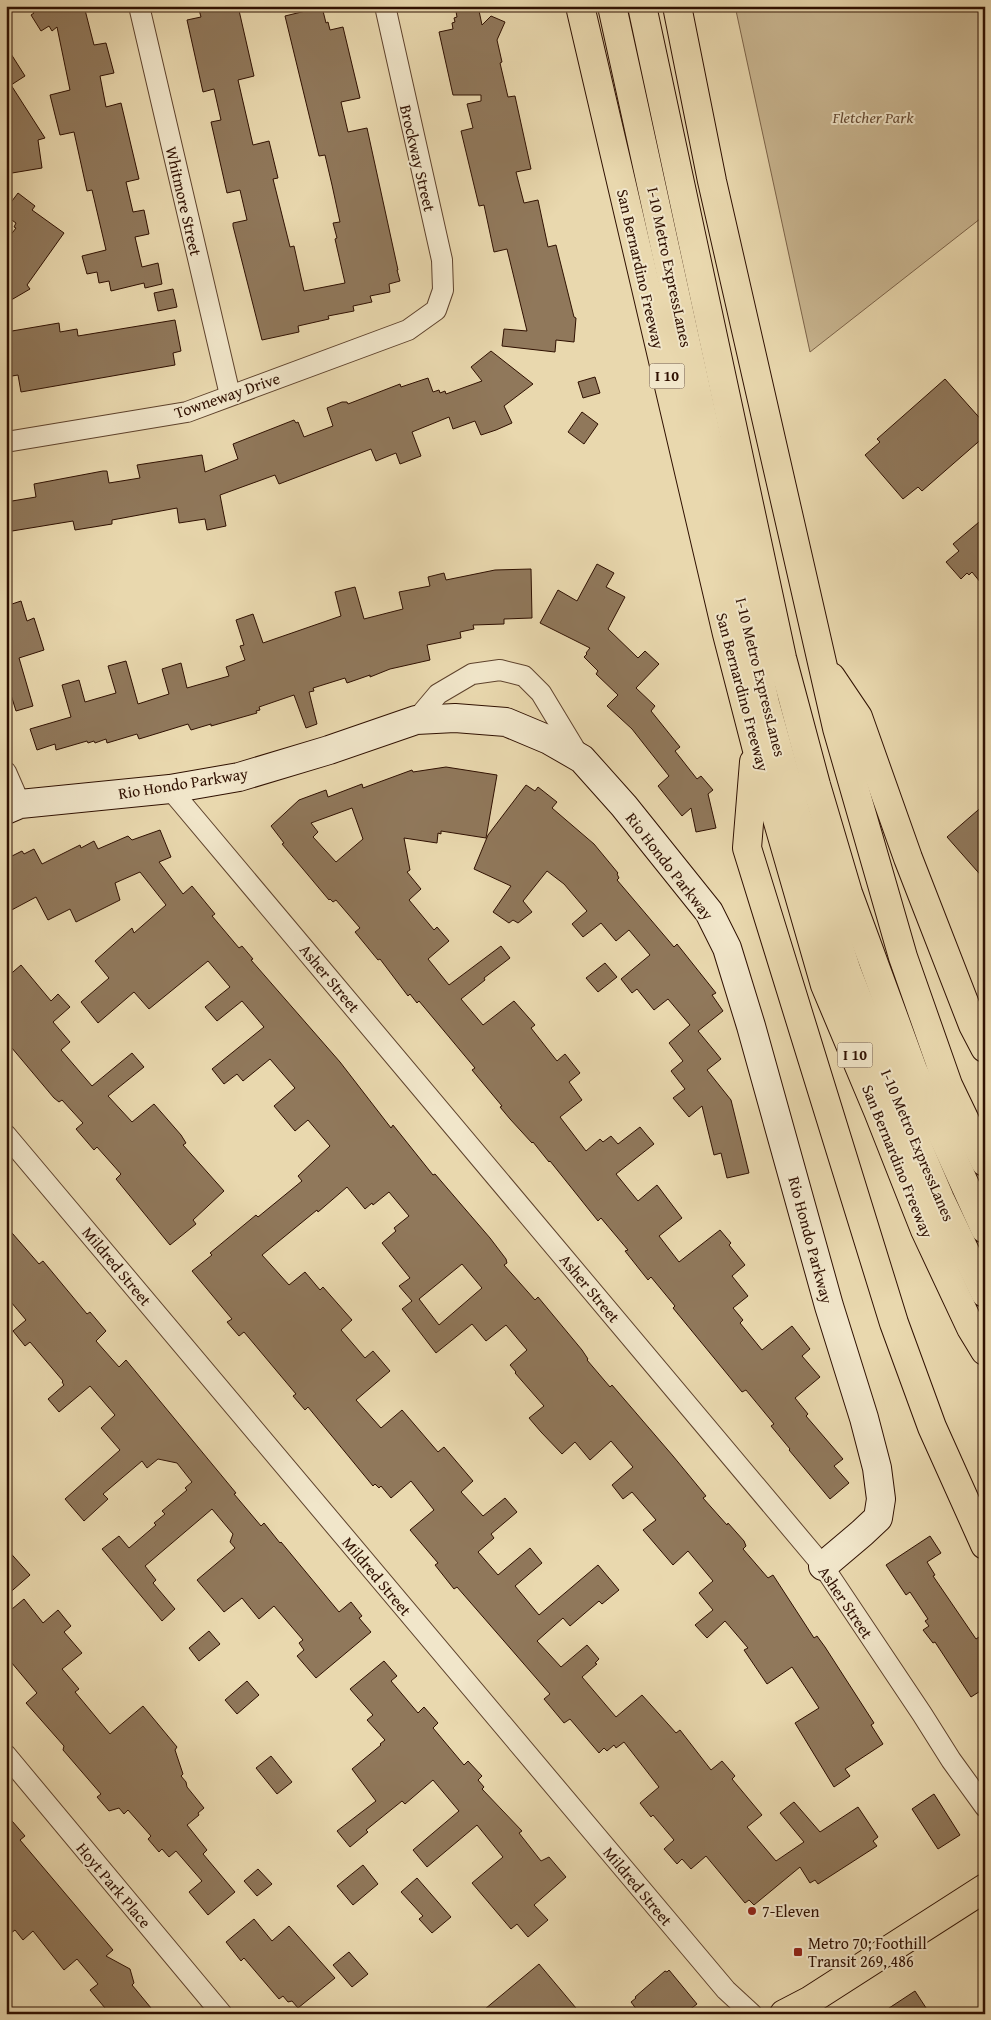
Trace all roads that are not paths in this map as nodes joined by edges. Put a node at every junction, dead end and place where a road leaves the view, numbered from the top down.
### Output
1 (139, 6) edge
2 (386, 6) edge
3 (580, 6) edge
4 (612, 6) edge
5 (642, 6) edge
6 (677, 6) edge
7 (436, 310) joint
8 (230, 395) junction
9 (6, 442) edge
10 (821, 661) junction
11 (416, 720) junction
12 (756, 746) junction
13 (582, 760) junction
14 (6, 772) edge
15 (170, 789) junction
16 (13, 807) edge
17 (985, 1048) edge
18 (6, 1135) edge
19 (985, 1162) edge
20 (985, 1229) edge
21 (985, 1293) edge
22 (985, 1352) edge
23 (985, 1545) edge
24 (823, 1566) junction
25 (6, 1755) edge
26 (985, 1807) edge
27 (985, 1888) edge
28 (222, 2014) edge
29 (752, 2014) edge
30 (784, 2014) edge

1 - 8 street, Whitmore Street
2 - 7 street, Brockway Street
3 - 12 main road, San Bernardino Freeway / I 10
4 - 21 main road, I-10 Metro ExpressLanes
5 - 20 main road, I-10 Metro ExpressLanes
6 - 10 main road
7 - 8 street, Towneway Drive
8 - 9 street, Towneway Drive
10 - 17 main road
10 - 19 main road
11 - 13 street, Rio Hondo Parkway
11 - 13 street
11 - 15 street, Rio Hondo Parkway
12 - 22 main road, San Bernardino Freeway / I 10
12 - 23 main road
13 - 24 street, Rio Hondo Parkway
14 - 16 street
15 - 16 street, Rio Hondo Parkway
15 - 24 street, Asher Street
18 - 29 street, Mildred Street
24 - 26 street, Asher Street
25 - 28 street, Hoyt Park Place
27 - 30 main road

